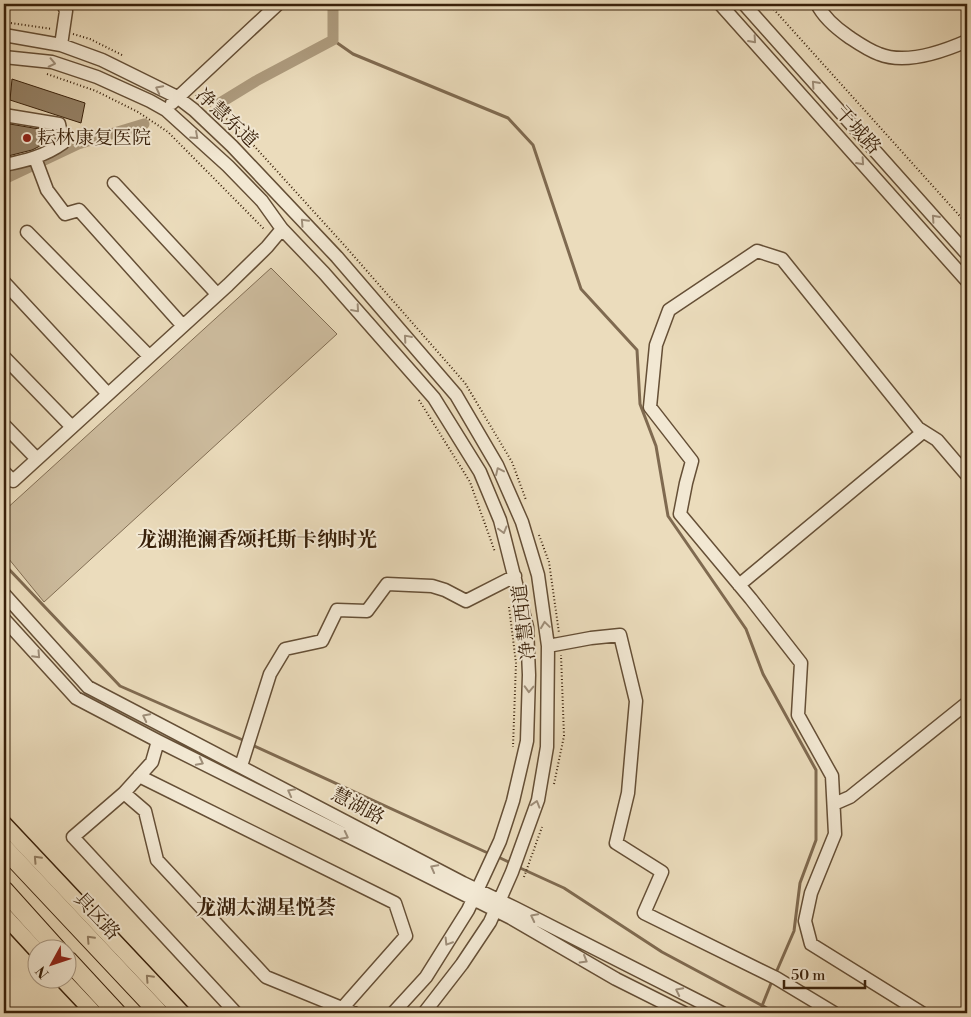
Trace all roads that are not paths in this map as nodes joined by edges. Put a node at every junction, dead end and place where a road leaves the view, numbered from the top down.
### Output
1 (63, 4) edge
2 (278, 4) edge
3 (720, 4) edge
4 (744, 4) edge
5 (818, 4) edge
6 (4, 35) edge
7 (967, 40) edge
8 (61, 45) junction
9 (4, 57) edge
10 (177, 97) junction
11 (166, 110) junction
12 (4, 115) edge
13 (37, 164) junction
14 (4, 165) edge
15 (114, 182) dead end
16 (27, 232) dead end
17 (278, 234) junction
18 (967, 254) edge
19 (337, 257) joint
20 (324, 273) joint
21 (967, 281) edge
22 (4, 282) edge
23 (217, 294) junction
24 (182, 326) junction
25 (149, 356) junction
26 (4, 357) edge
27 (108, 394) junction
28 (4, 425) edge
29 (72, 428) junction
30 (924, 432) junction
31 (37, 459) junction
32 (4, 472) edge
33 (967, 474) edge
34 (510, 579) junction
35 (739, 585) junction
36 (4, 594) edge
37 (4, 619) edge
38 (548, 646) junction
39 (967, 703) edge
40 (158, 741) junction
41 (241, 766) junction
42 (139, 776) junction
43 (124, 793) junction
44 (834, 804) junction
45 (4, 824) edge
46 (4, 848) edge
47 (4, 890) edge
48 (475, 895) junction
49 (498, 906) junction
50 (4, 915) edge
51 (36, 940) edge
52 (43, 940) edge
53 (78, 971) edge
54 (72, 990) edge
55 (345, 1012) edge
56 (94, 1013) edge
57 (117, 1013) edge
58 (159, 1013) edge
59 (182, 1013) edge
60 (236, 1013) edge
61 (393, 1013) edge
62 (424, 1013) edge
63 (684, 1013) edge
64 (722, 1013) edge
65 (834, 1013) edge
66 (922, 1013) edge

1 - 8 street
2 - 10 street
3 -> 21 street, 干城路
18 -> 4 street, 干城路
5 - 7 street
6 - 8 street, 净慧东道
10 -> 8 street, 净慧东道
9 -> 11 street, 净慧东道
10 - 11 street
19 -> 10 street, 净慧东道
11 -> 17 street, 净慧东道
12 - 13 street
13 - 14 street
13 - 24 street
15 - 23 street
16 - 25 street
17 - 20 street, 净慧东道
17 - 23 street
38 -> 19 street, 净慧西道
20 -> 34 street, 净慧西道
22 - 27 street
23 - 24 street
24 - 25 street
25 - 27 street
26 - 29 street
27 - 29 street
28 - 31 street
29 - 31 street
30 - 33 street
30 - 35 street
30 - 35 street
31 - 32 street
34 - 41 street
34 -> 48 street, 净慧西道
35 - 44 street
41 -> 36 street, 慧湖路
37 -> 40 street, 慧湖路
49 -> 38 street, 净慧西道
38 - 65 street
39 - 44 street
40 - 42 street
40 -> 48 street, 慧湖路
48 -> 41 street, 慧湖路
42 - 43 street
42 - 55 street
43 - 55 street
43 - 60 street
44 - 66 street
59 -> 45 main road
58 -> 46 highway, 具区路
47 - 52 highway
48 - 49 street, 慧湖路
48 -> 61 street, 净慧西道
49 - 62 street, 净慧西道
49 -> 63 street, 慧湖路
64 -> 49 street, 慧湖路
50 - 51 main road
53 - 57 highway
54 - 56 main road

